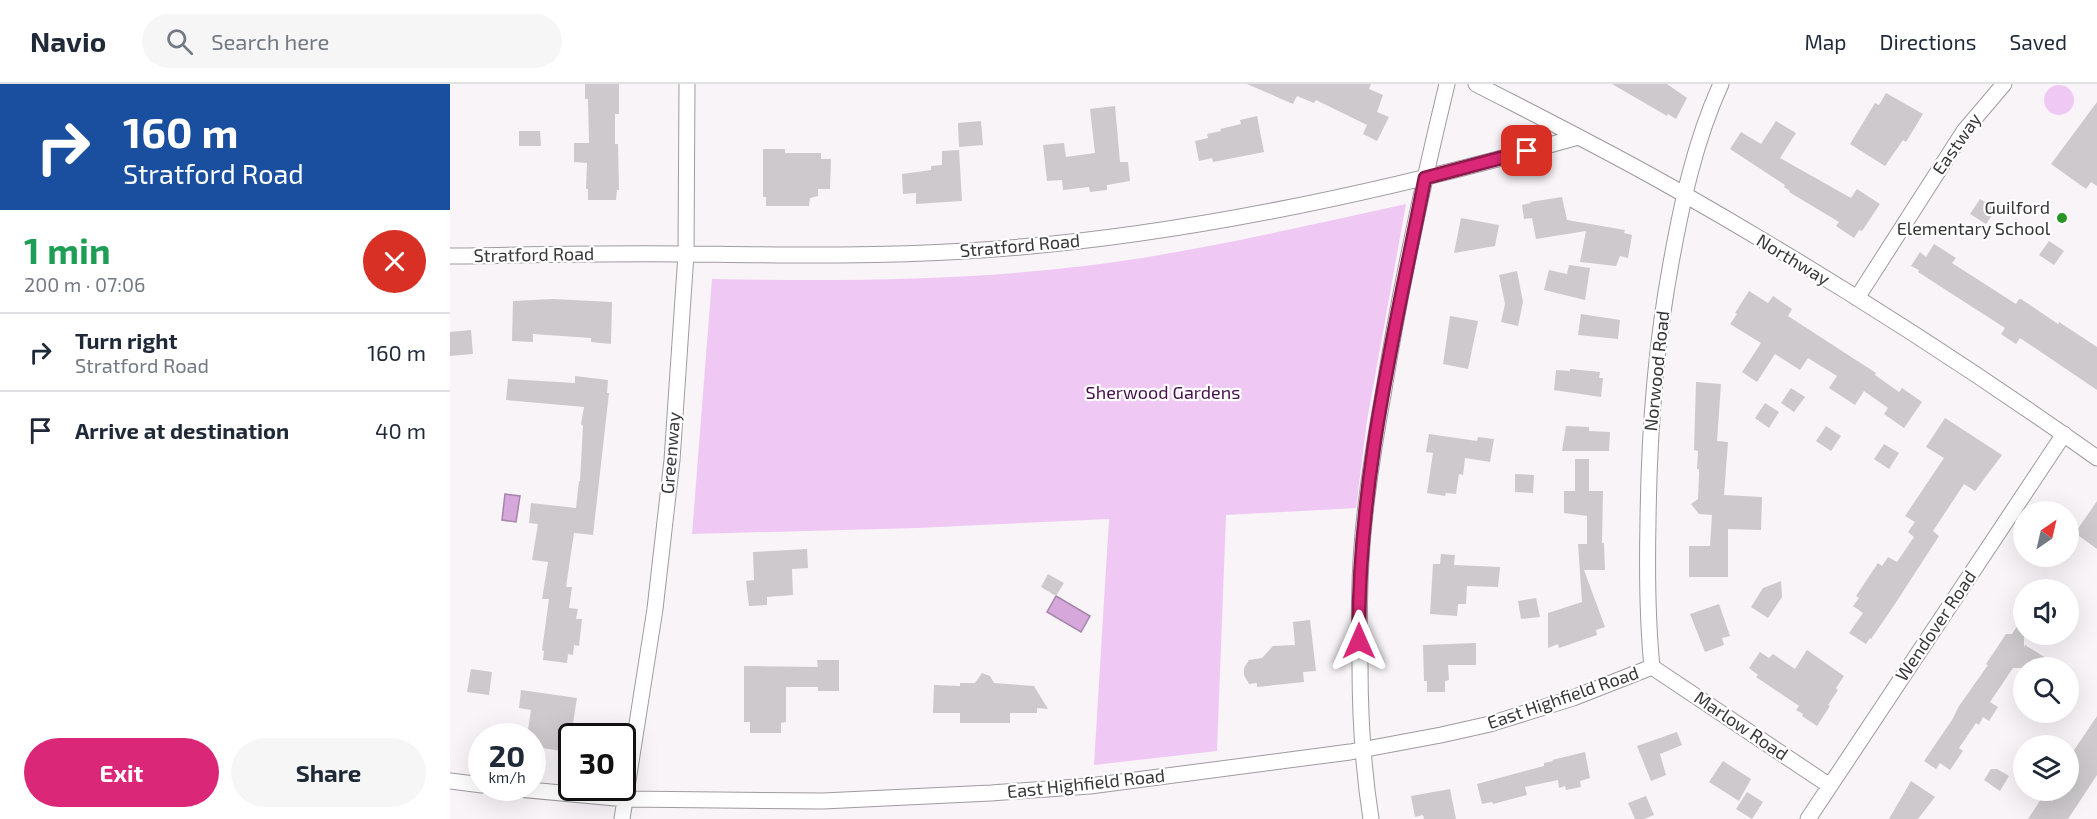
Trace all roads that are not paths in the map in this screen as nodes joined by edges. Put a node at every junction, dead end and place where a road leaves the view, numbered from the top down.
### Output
1 (687, 84) edge
2 (1447, 84) edge
3 (1476, 84) edge
4 (1721, 84) edge
5 (2004, 84) edge
6 (1578, 137) junction
7 (1425, 178) junction
8 (1684, 194) junction
9 (686, 254) junction
10 (450, 256) edge
11 (1857, 298) junction
12 (2064, 434) junction
13 (2097, 458) edge
14 (1652, 667) junction
15 (636, 731) edge
16 (1363, 750) junction
17 (450, 781) edge
18 (468, 783) edge
19 (1830, 786) junction
20 (636, 799) edge
21 (626, 801) edge
22 (622, 819) edge
23 (1371, 819) edge
24 (1808, 819) edge

1 - 9 street, Greenway
2 - 7 street
3 - 6 street, Northway
4 - 8 street, Norwood Road
5 - 11 street, Eastway
6 - 7 street, Stratford Road
6 - 8 street, Northway
7 - 9 street, Stratford Road
7 - 16 street
8 - 11 street, Northway
8 - 14 street, Norwood Road
9 - 10 street, Stratford Road
9 - 15 street, Greenway
11 - 12 street, Northway
12 - 13 street, Northway
12 - 19 street, Wendover Road
14 - 16 street, East Highfield Road
14 - 19 street, Marlow Road
16 - 20 street, East Highfield Road
16 - 23 street
17 - 18 street
19 - 24 street, Wendover Road
21 - 22 street, Greenway

